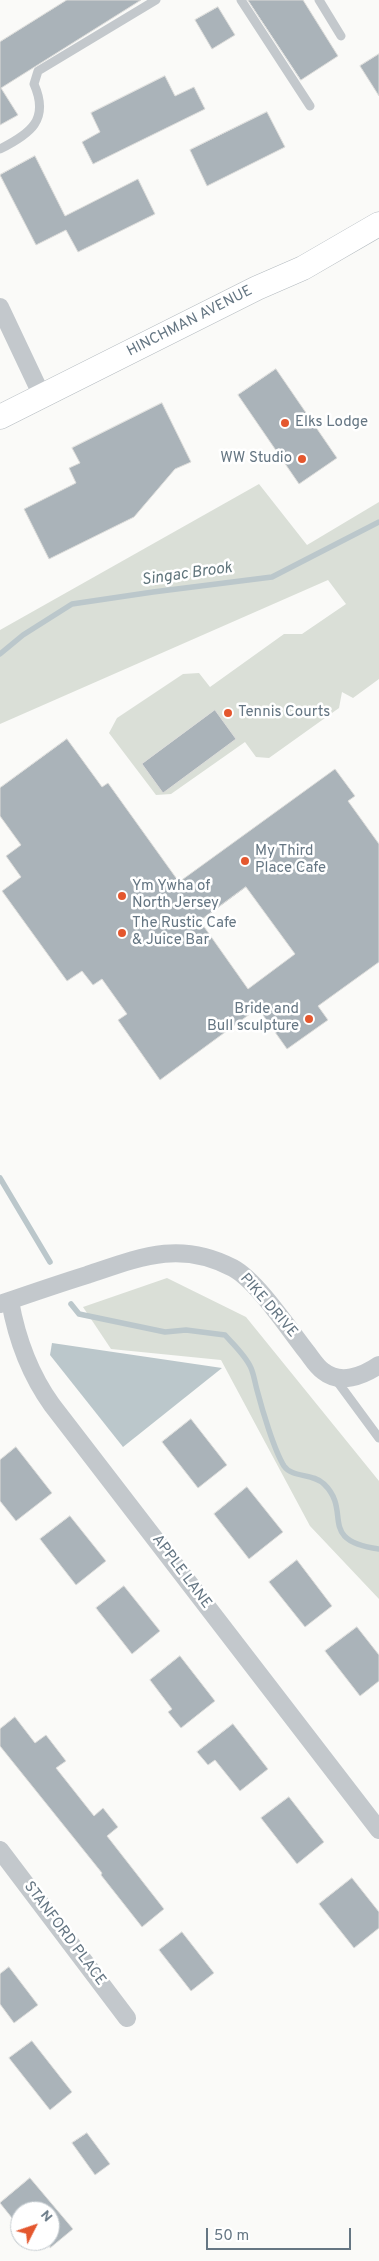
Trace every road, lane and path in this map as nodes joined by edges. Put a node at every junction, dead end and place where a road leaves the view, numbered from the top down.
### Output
1 (156, 0) edge
2 (241, 0) edge
3 (319, 0) edge
4 (341, 36) dead end
5 (310, 106) dead end
6 (0, 149) edge
7 (379, 224) edge
8 (0, 307) edge
9 (42, 396) junction
10 (0, 417) edge
11 (5, 1302) edge
12 (379, 1365) edge
13 (334, 1377) junction
14 (379, 1438) edge
15 (379, 1830) edge
16 (0, 1850) edge
17 (127, 2018) dead end

1 - 6 lane
2 - 5 lane
3 - 4 lane
7 - 9 street, HINCHMAN AVENUE
8 - 9 street
9 - 10 street, HINCHMAN AVENUE
11 - 13 street, PIKE DRIVE
11 - 15 street, APPLE LANE
12 - 13 street
13 - 14 lane
16 - 17 street, STANFORD PLACE

